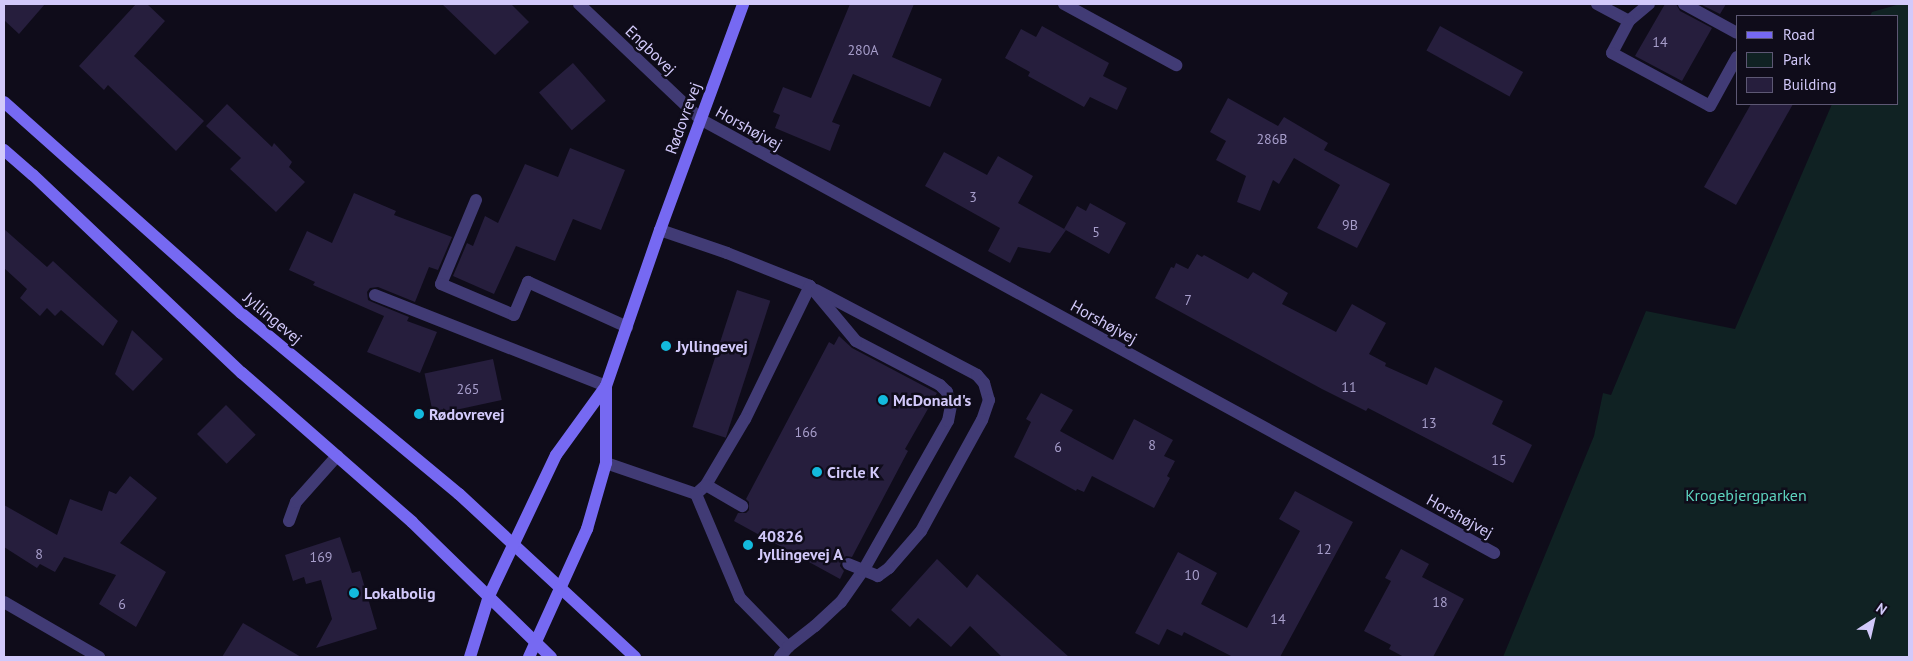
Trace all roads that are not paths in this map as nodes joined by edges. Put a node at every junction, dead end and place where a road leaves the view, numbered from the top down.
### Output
1 (579, 4) edge
2 (743, 4) edge
3 (1064, 4) edge
4 (1597, 4) edge
5 (1649, 4) edge
6 (1684, 4) edge
7 (1629, 21) junction
8 (1736, 32) edge
9 (1736, 59) edge
10 (1176, 65) dead end
11 (4, 102) edge
12 (700, 119) junction
13 (4, 150) edge
14 (476, 200) dead end
15 (660, 230) junction
16 (810, 286) junction
17 (375, 295) dead end
18 (627, 327) junction
19 (606, 386) junction
20 (337, 456) junction
21 (606, 464) junction
22 (706, 485) junction
23 (696, 494) junction
24 (742, 506) dead end
25 (289, 521) dead end
26 (512, 544) junction
27 (1494, 553) dead end
28 (848, 564) dead end
29 (863, 571) junction
30 (560, 589) junction
31 (489, 596) junction
32 (4, 602) edge
33 (536, 644) junction
34 (788, 647) junction
35 (98, 657) edge
36 (470, 657) edge
37 (529, 657) edge
38 (551, 657) edge
39 (635, 657) edge
40 (780, 657) edge

1 - 12 street, Engbovej
2 - 12 street, Rødovrevej
3 - 10 street
4 - 7 street
5 - 7 street
6 - 8 street
7 - 9 street
11 - 26 street, Jyllingevej
12 - 15 street, Rødovrevej
12 - 27 street, Horshøjvej
13 - 20 street
14 - 18 street
15 - 16 street
15 - 18 street, Rødovrevej
16 - 22 street
16 - 29 street
16 - 29 street
17 - 19 street
18 - 19 street, Rødovrevej
19 - 21 street, Rødovrevej
19 - 26 street, Rødovrevej
20 - 25 street
20 - 31 street
21 - 23 street
21 - 30 street, Rødovrevej
22 - 23 street
22 - 24 street
23 - 34 street
26 - 30 street, Jyllingevej
26 - 31 street, Rødovrevej
28 - 29 street
29 - 34 street
30 - 33 street, Rødovrevej
30 - 39 street, Jyllingevej
31 - 33 street
31 - 36 street, Rødovrevej
32 - 35 street
33 - 37 street, Rødovrevej
33 - 38 street
34 - 40 street

